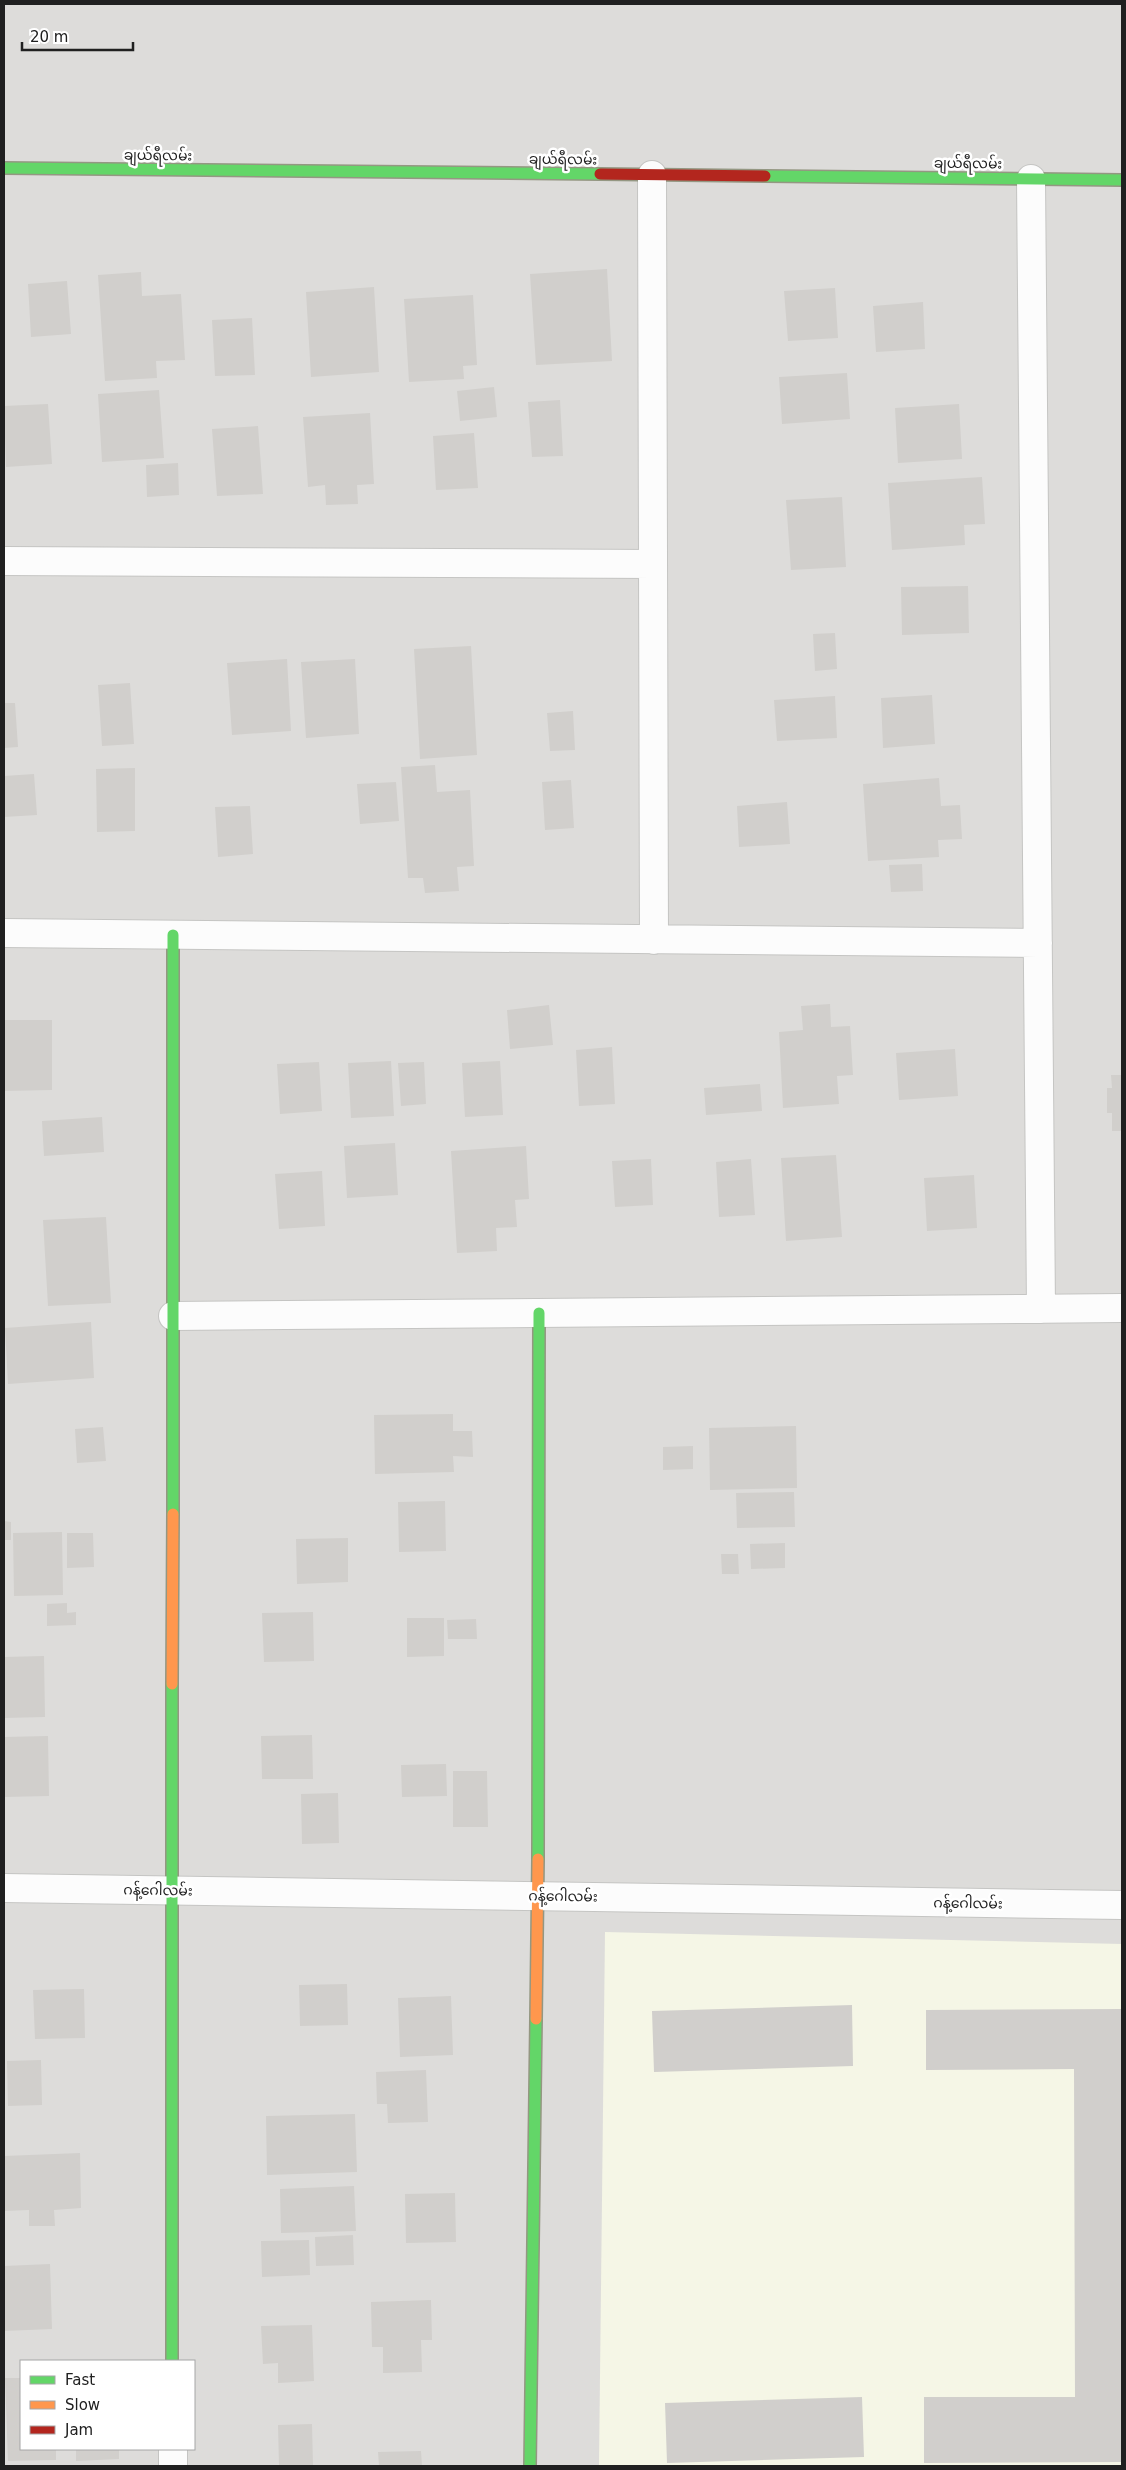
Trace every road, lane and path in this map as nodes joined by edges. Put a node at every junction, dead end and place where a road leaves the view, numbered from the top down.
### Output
1 (4, 168) edge
2 (652, 175) junction
3 (1030, 179) junction
4 (1122, 180) edge
5 (4, 561) edge
6 (653, 564) junction
7 (4, 933) edge
8 (173, 935) junction
9 (654, 940) junction
10 (1038, 943) junction
11 (1122, 1308) edge
12 (1041, 1309) junction
13 (539, 1313) junction
14 (172, 1316) junction
15 (4, 1888) edge
16 (172, 1890) junction
17 (538, 1896) junction
18 (1122, 1905) edge
19 (172, 2360) edge
20 (172, 2450) edge
21 (172, 2466) edge
22 (530, 2466) edge

1 - 2 street, ချယ်ရီလမ်း
2 - 3 street, ချယ်ရီလမ်း
2 - 6 street
3 - 4 street, ချယ်ရီလမ်း
3 - 10 street
5 - 6 street
6 - 9 street
7 - 8 street
8 - 9 street
8 - 14 street
9 - 10 street
10 - 12 street
11 - 12 street
12 - 13 street
13 - 14 street
13 - 17 street
14 - 16 street
15 - 16 street, ဂန့်ဂေါလမ်း
16 - 17 street, ဂန့်ဂေါလမ်း
16 - 19 street
17 - 18 street, ဂန့်ဂေါလမ်း
17 - 22 street
20 - 21 street

